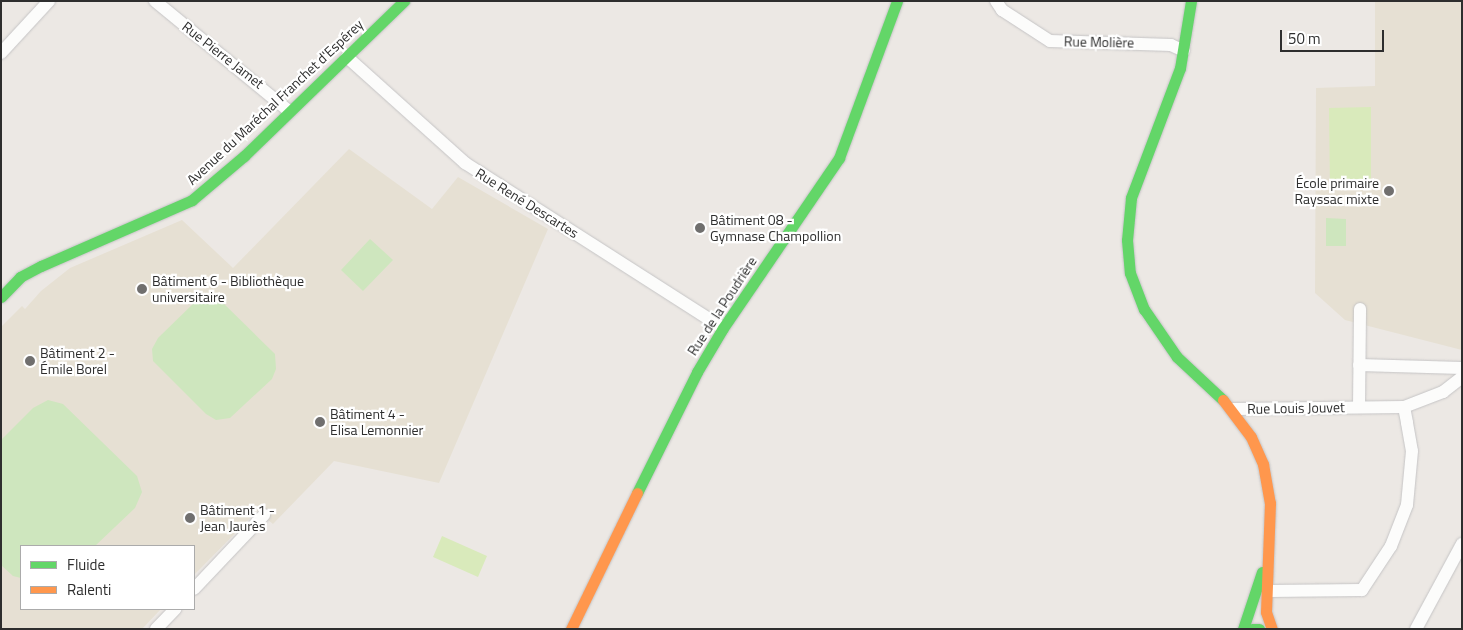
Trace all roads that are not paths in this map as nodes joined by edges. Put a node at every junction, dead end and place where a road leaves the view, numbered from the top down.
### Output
1 (49, 1) edge
2 (155, 1) edge
3 (404, 1) edge
4 (897, 1) edge
5 (996, 1) edge
6 (1191, 1) edge
7 (1184, 51) junction
8 (1, 53) edge
9 (347, 57) junction
10 (289, 111) junction
11 (1, 297) edge
12 (1360, 309) dead end
13 (723, 328) junction
14 (1359, 365) junction
15 (1462, 368) edge
16 (1462, 377) edge
17 (1359, 407) junction
18 (1404, 407) junction
19 (1233, 409) junction
20 (264, 515) dead end
21 (1462, 544) edge
22 (1268, 556) junction
23 (195, 588) edge
24 (1268, 591) junction
25 (174, 610) edge
26 (156, 629) edge
27 (571, 629) edge
28 (1243, 629) edge
29 (1252, 629) edge
30 (1259, 629) edge
31 (1272, 629) edge
32 (1416, 629) edge

1 - 8 street
2 - 10 street, Rue Pierre Jamet
3 - 9 street, Avenue du Maréchal Franchet d'Espérey
4 - 13 street, Rue de la Poudrière
5 - 7 street, Rue Molière
6 - 7 street
7 - 19 street
9 - 10 street, Avenue du Maréchal Franchet d'Espérey
9 - 13 street, Rue René Descartes
10 - 11 street, Avenue du Maréchal Franchet d'Espérey
12 - 14 street, Rue Louis Jouvet
13 - 27 street, Rue de la Poudrière
14 - 15 street
14 - 17 street, Rue Louis Jouvet
16 - 18 street, Rue Louis Jouvet
17 - 18 street, Rue Louis Jouvet
17 - 19 street, Rue Louis Jouvet
18 - 24 street
19 - 22 street
20 - 23 street
21 - 32 street
22 - 24 street
22 - 28 street
24 - 31 street
25 - 26 street
29 - 30 street

